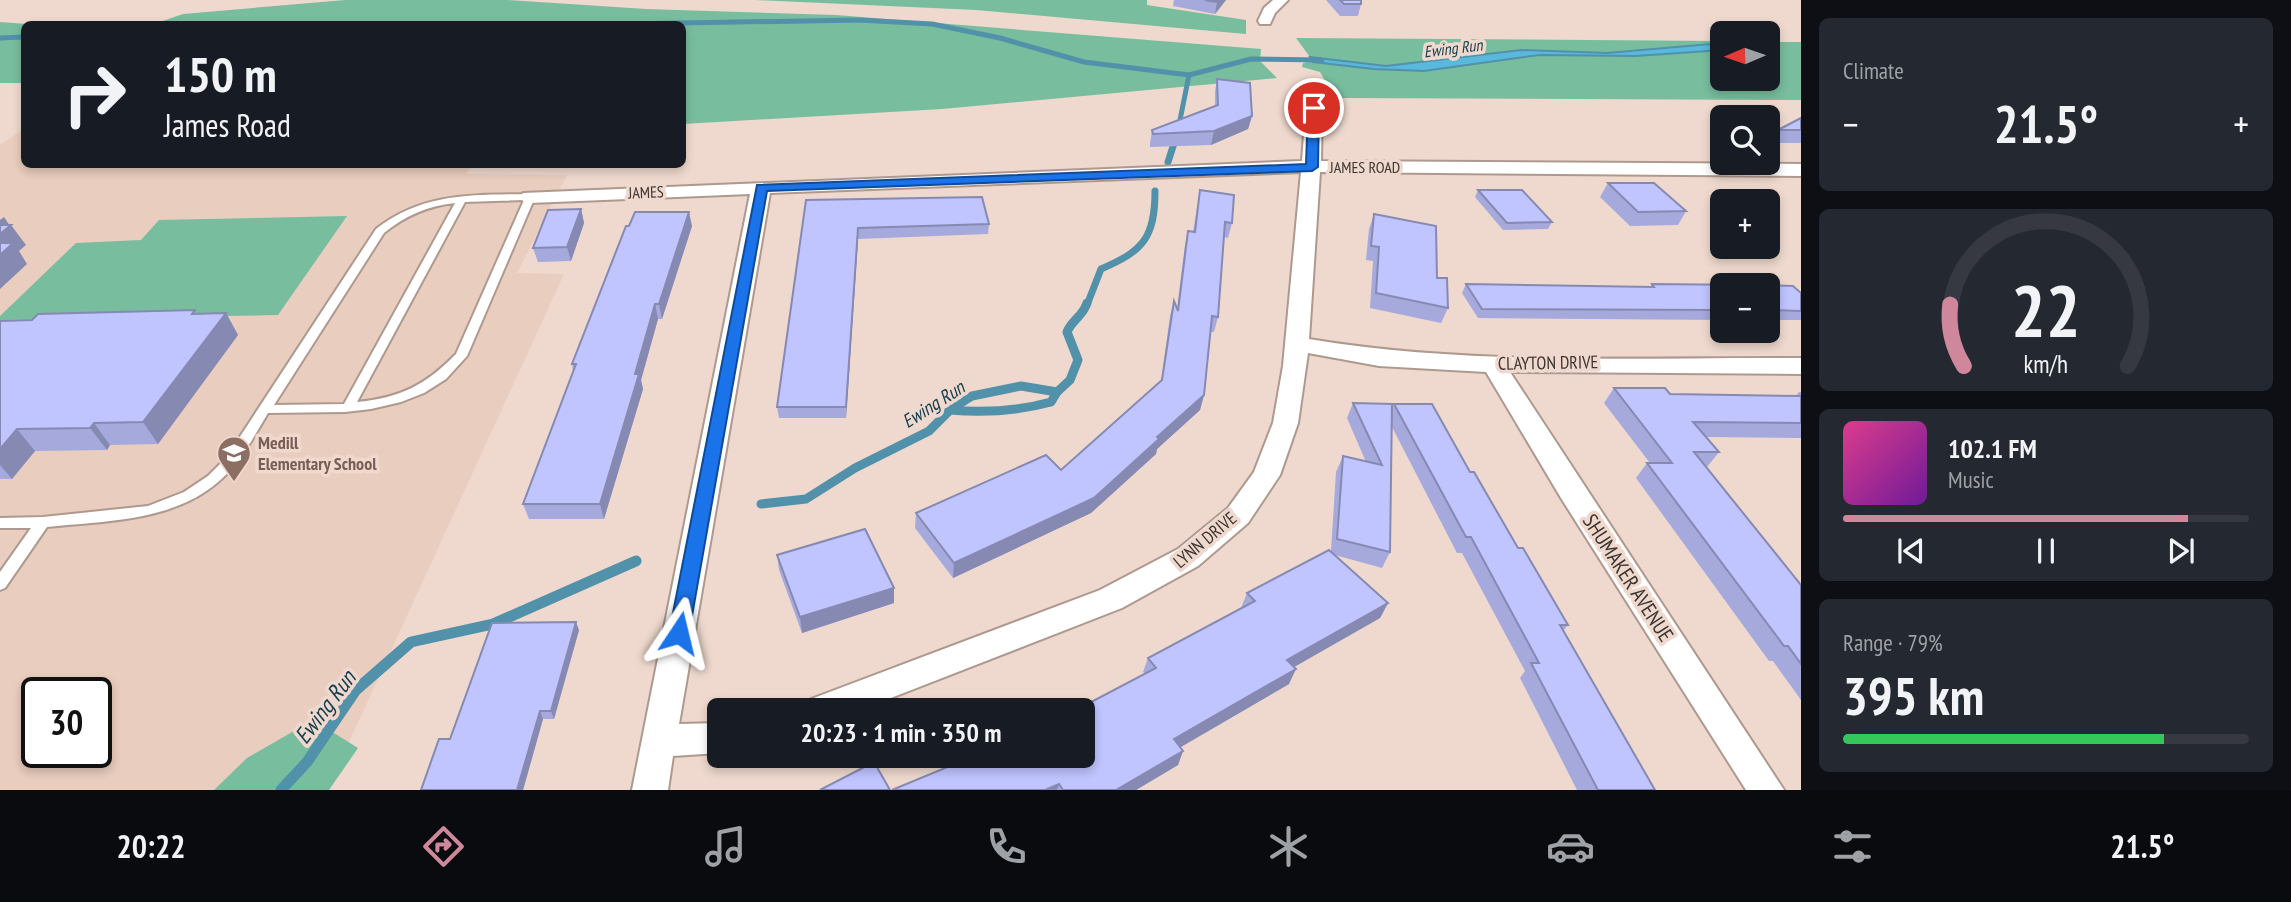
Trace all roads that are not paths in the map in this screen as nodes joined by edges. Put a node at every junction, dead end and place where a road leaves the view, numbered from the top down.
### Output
1 (1281, 0) edge
2 (1265, 22) dead end
3 (1314, 108) dead end
4 (1312, 167) junction
5 (1801, 170) edge
6 (761, 188) junction
7 (530, 197) junction
8 (461, 200) junction
9 (1296, 344) junction
10 (1493, 364) junction
11 (1801, 366) edge
12 (349, 406) junction
13 (265, 409) junction
14 (43, 522) junction
15 (0, 523) edge
16 (0, 584) edge
17 (854, 698) edge
18 (707, 739) edge
19 (659, 741) junction
20 (650, 790) edge
21 (1766, 790) edge

1 - 2 street
3 - 4 street, LYNN DRIVE
4 - 5 street, JAMES ROAD
4 - 6 street, JAMES ROAD
4 - 9 street, LYNN DRIVE
6 - 7 street, JAMES
6 - 19 street
7 - 8 lane
7 - 12 lane
8 - 12 lane
8 - 13 lane
9 - 10 street, CLAYTON DRIVE
9 - 17 street, LYNN DRIVE
10 - 11 street, CLAYTON DRIVE
10 - 21 street, SHUMAKER AVENUE
12 - 13 lane
13 - 14 lane
14 - 15 lane
14 - 16 lane
18 - 19 street
19 - 20 street

